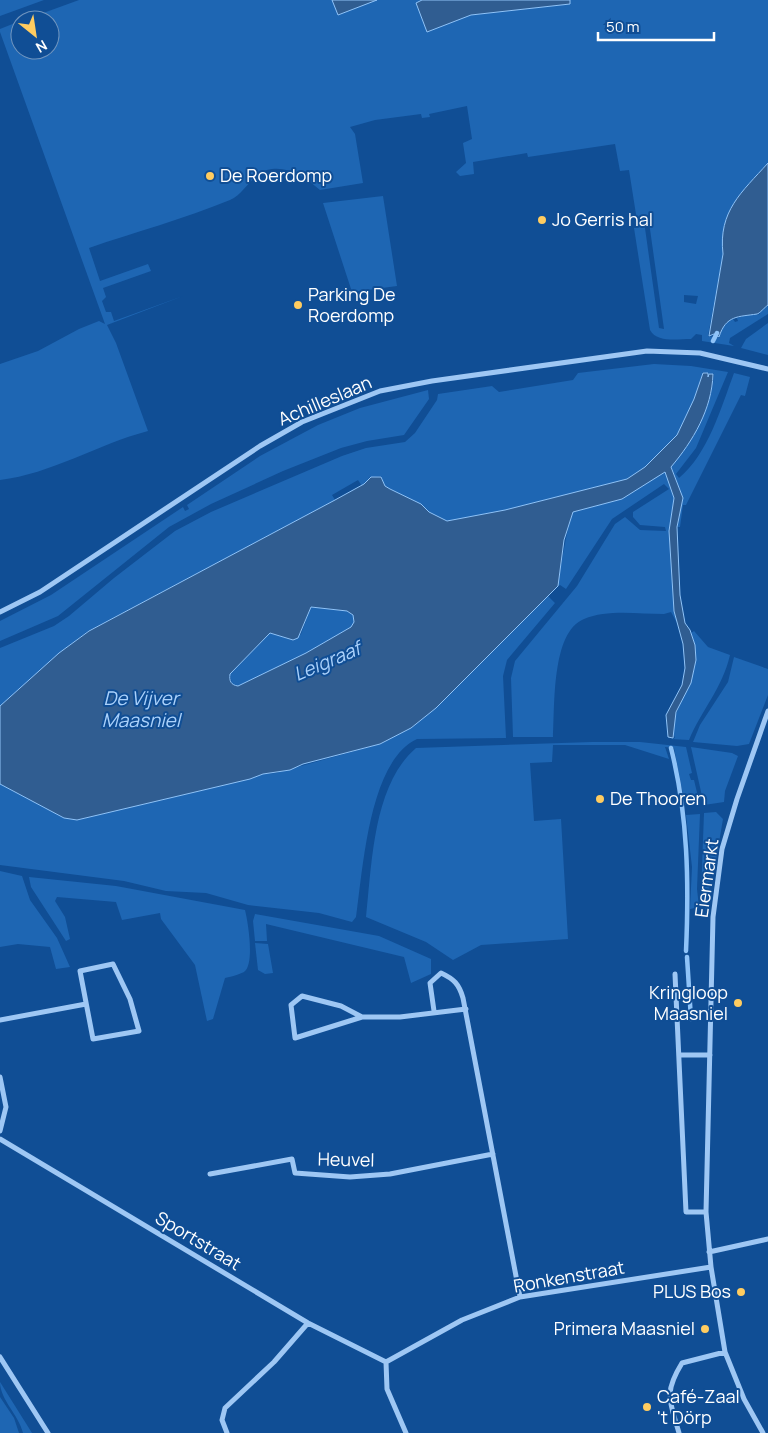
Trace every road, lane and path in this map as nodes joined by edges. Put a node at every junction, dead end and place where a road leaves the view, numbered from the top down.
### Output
1 (768, 369) edge
2 (0, 612) edge
3 (768, 711) edge
4 (675, 974) dead end
5 (86, 1004) junction
6 (466, 1009) junction
7 (434, 1011) junction
8 (362, 1017) junction
9 (0, 1020) edge
10 (680, 1055) junction
11 (710, 1055) junction
12 (0, 1077) edge
13 (0, 1131) edge
14 (0, 1139) edge
15 (493, 1154) junction
16 (210, 1174) dead end
17 (706, 1212) junction
18 (768, 1240) edge
19 (709, 1252) junction
20 (711, 1267) junction
21 (520, 1297) junction
22 (308, 1323) junction
23 (725, 1352) junction
24 (0, 1357) edge
25 (386, 1362) junction
26 (48, 1433) edge
27 (228, 1433) edge
28 (406, 1433) edge
29 (679, 1433) edge
30 (763, 1433) edge

1 - 2 street, Achilleslaan
3 - 11 street, Eiermarkt
4 - 10 street
5 - 5 street
5 - 9 street
6 - 7 street
6 - 7 street
6 - 15 street
7 - 8 street
8 - 8 street
10 - 11 street
10 - 17 street
11 - 17 street, Eiermarkt
12 - 13 street
14 - 22 street, Sportstraat
15 - 16 street, Heuvel
15 - 21 street
17 - 19 street, Eiermarkt
18 - 19 street
19 - 20 street, Eiermarkt
20 - 21 street, Ronkenstraat
20 - 23 street, Eiermarkt
21 - 25 street, Ronkenstraat
22 - 25 street, Sportstraat
22 - 27 street
23 - 29 street
23 - 30 street, Eiermarkt
24 - 26 street
25 - 28 street

